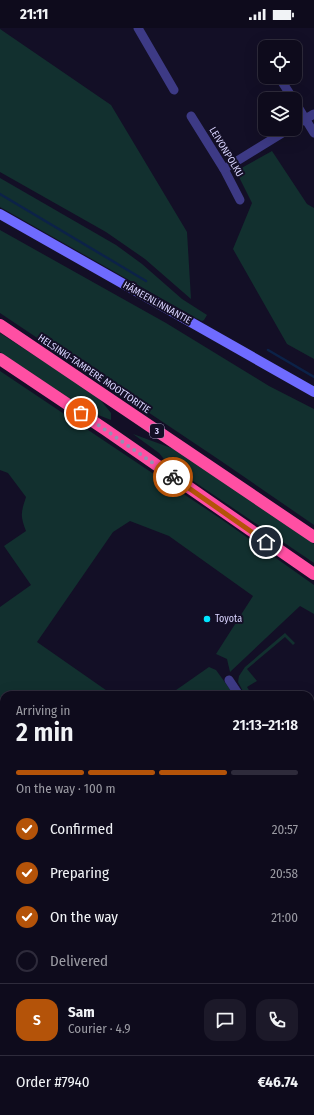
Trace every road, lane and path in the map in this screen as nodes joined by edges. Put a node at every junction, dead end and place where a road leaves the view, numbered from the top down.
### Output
1 (138, 28) edge
2 (174, 90) dead end
3 (302, 114) edge
4 (314, 114) edge
5 (191, 116) dead end
6 (305, 119) junction
7 (302, 121) edge
8 (314, 133) edge
9 (278, 136) edge
10 (224, 169) junction
11 (240, 200) dead end
12 (0, 214) edge
13 (0, 326) edge
14 (0, 359) edge
15 (314, 392) edge
16 (314, 537) edge
17 (314, 574) edge
18 (229, 680) dead end
19 (236, 691) edge

1 - 2 street
3 - 6 street
4 - 6 street
5 - 10 street, LEIVONPOLKU
6 - 7 street
6 - 8 street
9 - 10 street
10 - 11 street, LEIVONPOLKU
12 - 15 main road, HÄMEENLINNANTIE
13 - 16 highway, HELSINKI-TAMPERE MOOTTORITIE / 3
14 - 17 highway
18 - 19 street

